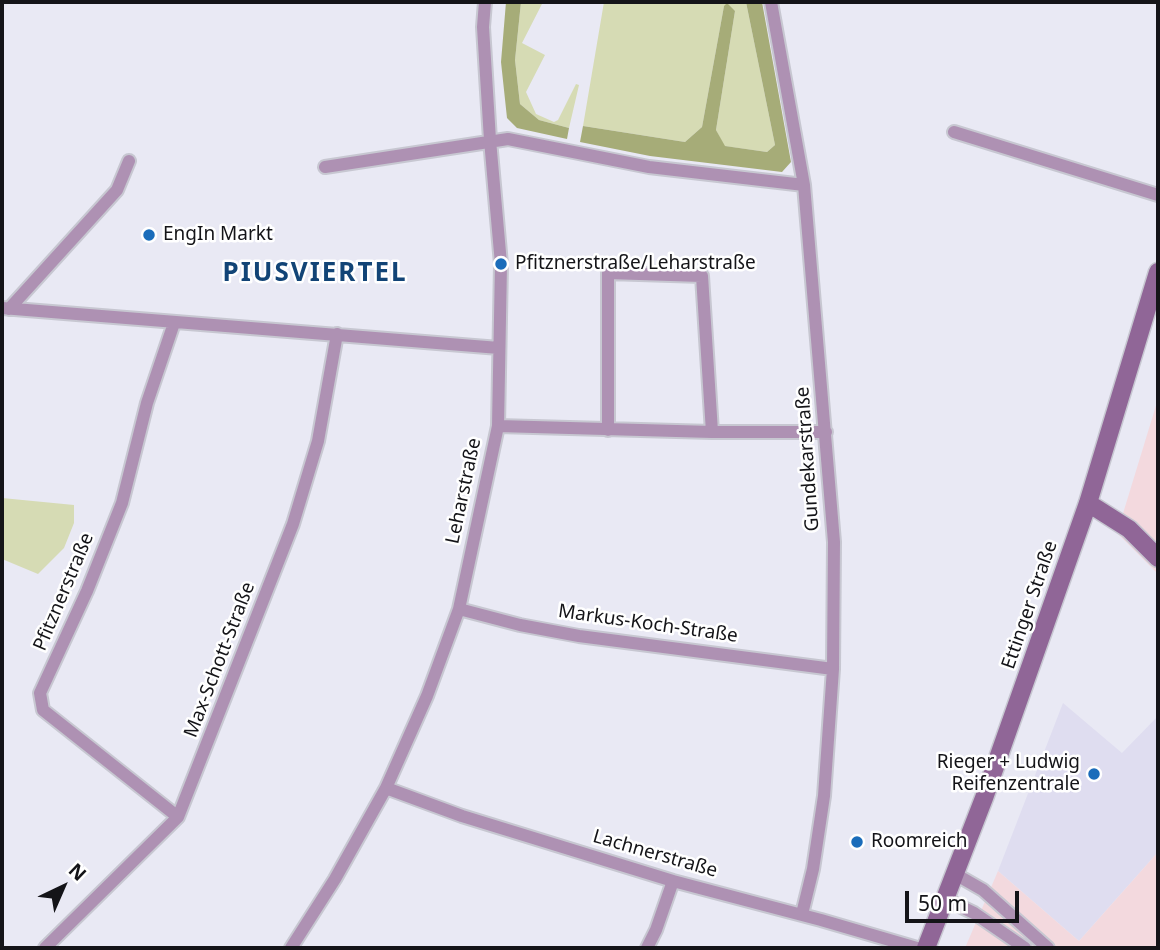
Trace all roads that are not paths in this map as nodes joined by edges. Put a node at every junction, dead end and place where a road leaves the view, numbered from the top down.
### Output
1 (485, 2) edge
2 (771, 2) edge
3 (954, 132) dead end
4 (490, 140) junction
5 (129, 161) dead end
6 (325, 167) dead end
7 (804, 185) junction
8 (1158, 195) edge
9 (1158, 272) edge
10 (6, 309) edge
11 (174, 323) junction
12 (337, 334) junction
13 (499, 348) junction
14 (498, 426) junction
15 (608, 430) junction
16 (712, 432) junction
17 (825, 432) junction
18 (1088, 503) junction
19 (1158, 558) edge
20 (458, 609) junction
21 (833, 669) junction
22 (386, 788) junction
23 (178, 817) junction
24 (955, 874) junction
25 (673, 881) junction
26 (945, 899) junction
27 (802, 914) junction
28 (45, 948) edge
29 (291, 948) edge
30 (647, 948) edge
31 (917, 948) edge
32 (926, 948) edge
33 (1025, 948) edge
34 (1048, 948) edge

1 - 4 street, Leharstraße
2 - 7 street, Gundekarstraße
3 - 8 street
4 - 6 street
4 - 7 street
4 - 13 street, Leharstraße
5 - 10 street
7 - 17 street, Gundekarstraße
9 - 18 main road, Ettinger Straße
10 - 11 street
11 - 12 street
11 - 23 street, Pfitznerstraße
12 - 13 street
12 - 23 street, Max-Schott-Straße
13 - 14 street, Leharstraße
14 - 15 street
14 - 20 street, Leharstraße
15 - 16 street
15 - 16 street
16 - 17 street
17 - 21 street, Gundekarstraße
18 - 19 main road
18 - 24 main road, Ettinger Straße
20 - 21 street, Markus-Koch-Straße
20 - 22 street, Leharstraße
21 - 27 street, Gundekarstraße
22 - 25 street, Lachnerstraße
22 - 29 street, Leharstraße
23 - 28 street, Max-Schott-Straße
24 - 26 main road, Ettinger Straße
24 - 34 street
25 - 27 street, Lachnerstraße
25 - 30 street
26 - 32 main road, Ettinger Straße
26 - 33 street
27 - 31 street, Lachnerstraße

